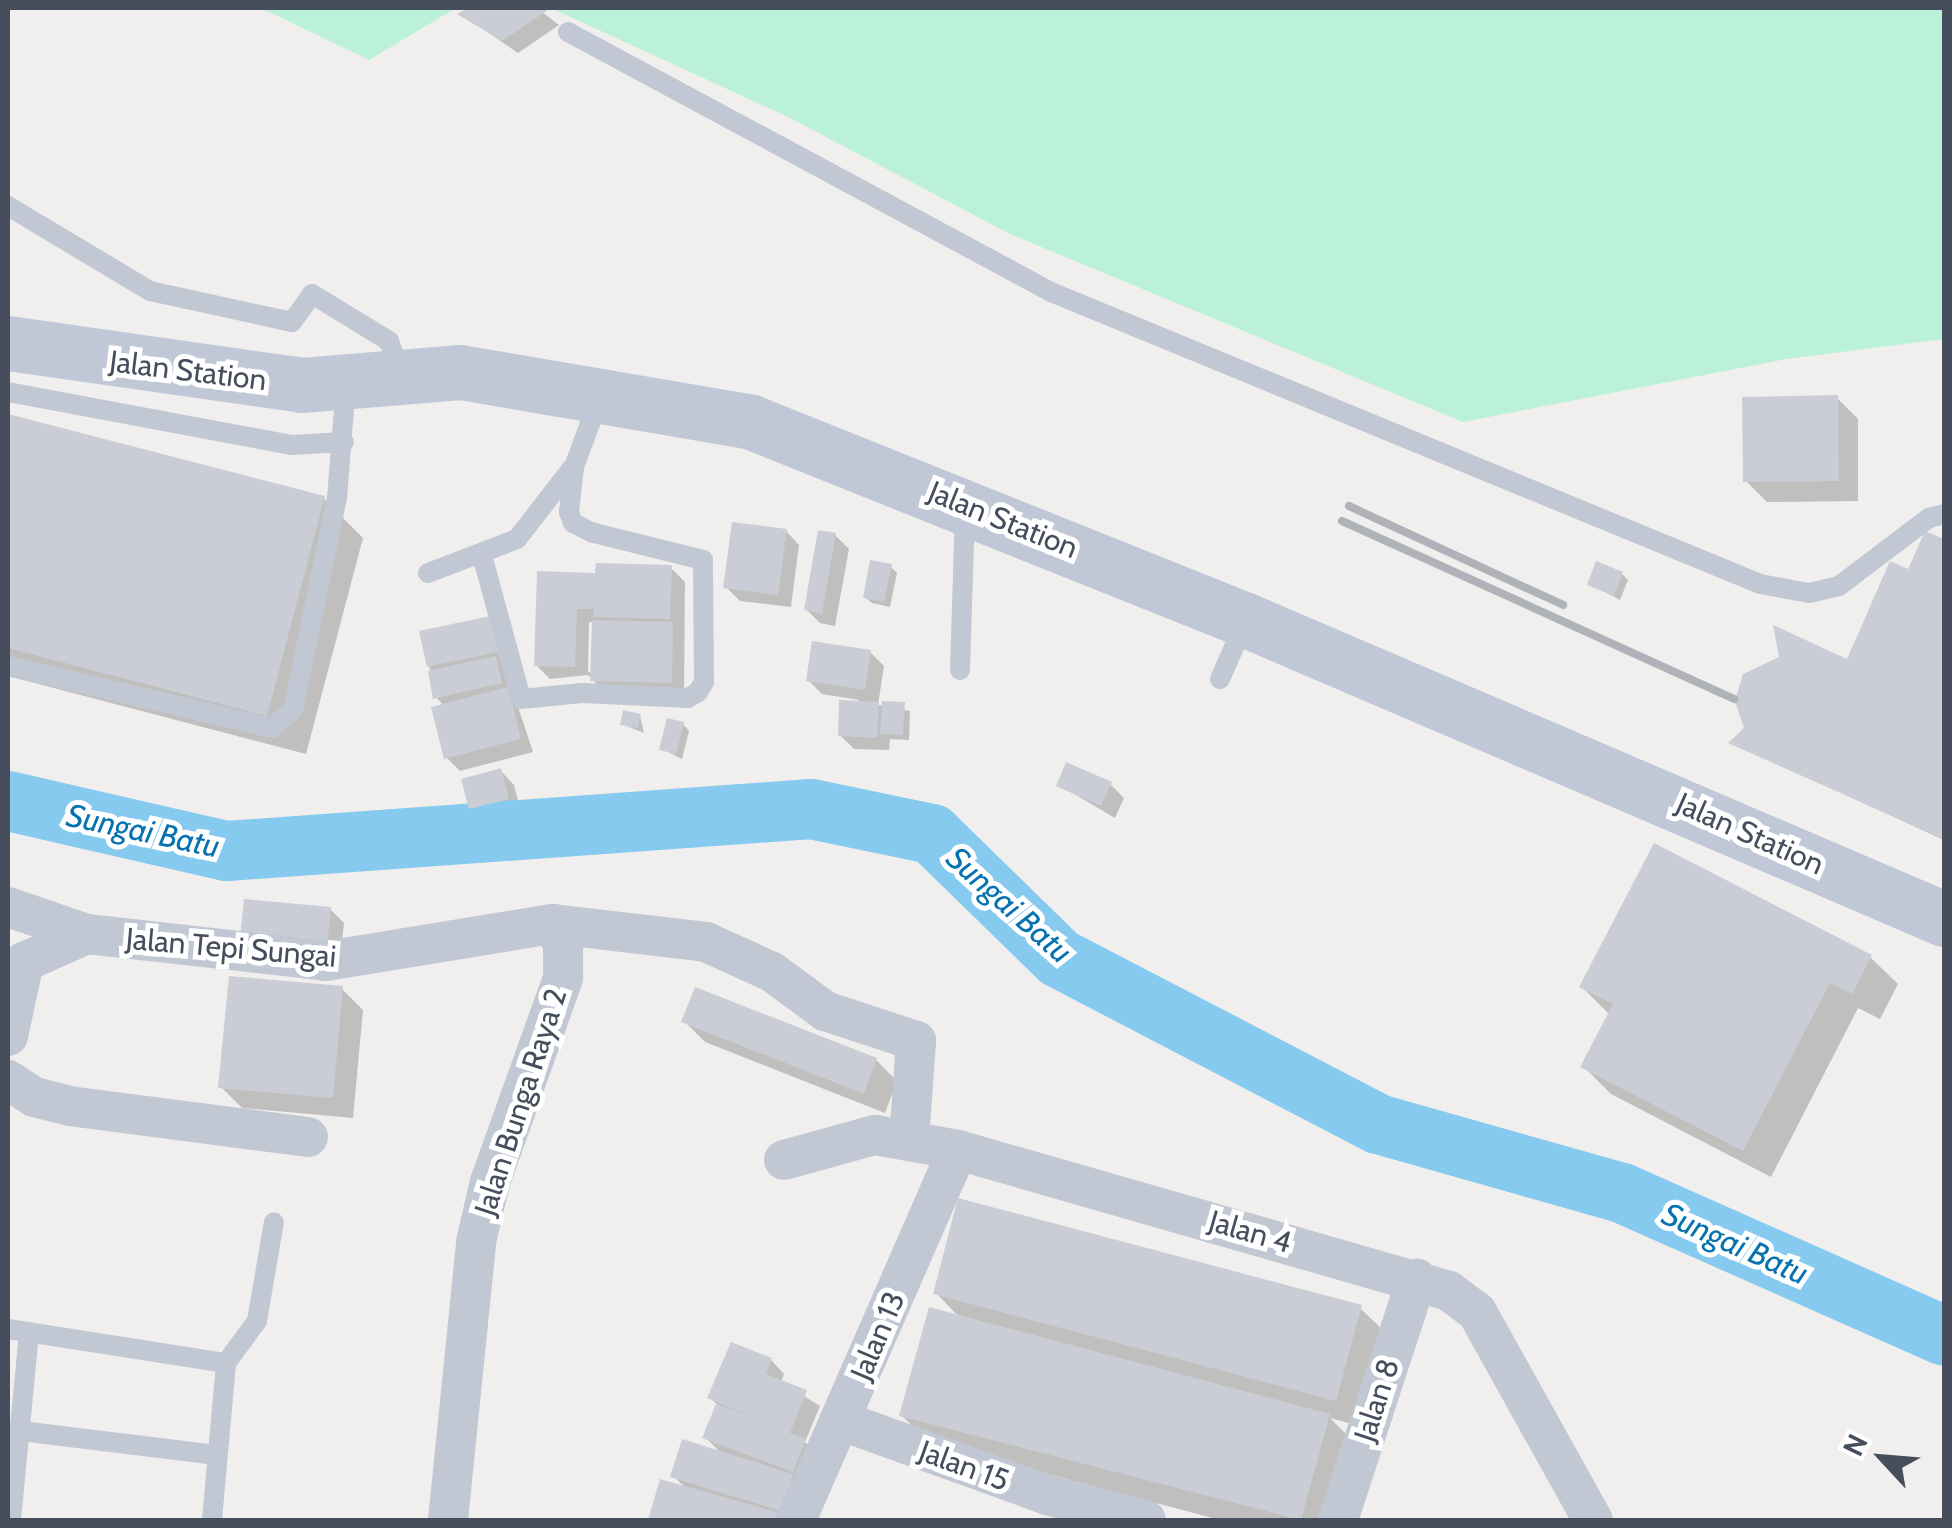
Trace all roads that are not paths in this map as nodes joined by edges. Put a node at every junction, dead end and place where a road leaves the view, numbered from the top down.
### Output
1 (568, 32) dead end
2 (8, 206) edge
3 (8, 343) edge
4 (401, 375) junction
5 (346, 384) junction
6 (8, 392) edge
7 (601, 392) junction
8 (344, 442) junction
9 (574, 467) junction
10 (966, 504) junction
11 (1944, 514) edge
12 (482, 556) junction
13 (428, 574) dead end
14 (1246, 620) junction
15 (8, 666) edge
16 (960, 670) dead end
17 (1220, 679) dead end
18 (8, 907) edge
19 (1944, 920) edge
20 (553, 924) junction
21 (87, 934) junction
22 (8, 1036) edge
23 (8, 1080) edge
24 (308, 1137) dead end
25 (908, 1140) junction
26 (958, 1150) junction
27 (784, 1160) dead end
28 (274, 1222) dead end
29 (1416, 1280) junction
30 (18, 1331) edge
31 (226, 1363) junction
32 (842, 1422) junction
33 (21, 1431) junction
34 (217, 1455) junction
35 (1042, 1508) edge
36 (10, 1520) edge
37 (212, 1520) edge
38 (448, 1520) edge
39 (796, 1520) edge
40 (1146, 1520) edge
41 (1338, 1520) edge
42 (1594, 1520) edge

1 - 11 lane
2 - 4 lane
3 - 5 street, Jalan Station
4 - 5 street, Jalan Station
4 - 7 street, Jalan Station
5 - 8 lane
6 - 8 lane
7 - 9 lane
7 - 10 street, Jalan Station
8 - 15 lane
9 - 12 lane
9 - 12 lane
10 - 14 street, Jalan Station
10 - 16 lane
12 - 13 lane
14 - 17 lane
14 - 19 street, Jalan Station
18 - 21 street, Jalan Tepi Sungai
20 - 21 street, Jalan Tepi Sungai
20 - 25 street, Jalan Tepi Sungai
20 - 38 street, Jalan Bunga Raya 2
21 - 22 street, Jalan Tepi Sungai
23 - 24 street
25 - 26 street, Jalan 4
25 - 27 street, Jalan 4
26 - 29 street, Jalan 4
26 - 32 street, Jalan 13
28 - 31 lane
29 - 41 street, Jalan 8
29 - 42 street, Jalan 4
30 - 31 lane
30 - 33 lane
31 - 34 lane
32 - 35 street, Jalan 15
32 - 39 street, Jalan 13
33 - 34 lane
33 - 36 lane
34 - 37 lane
35 - 40 street, Jalan 15

